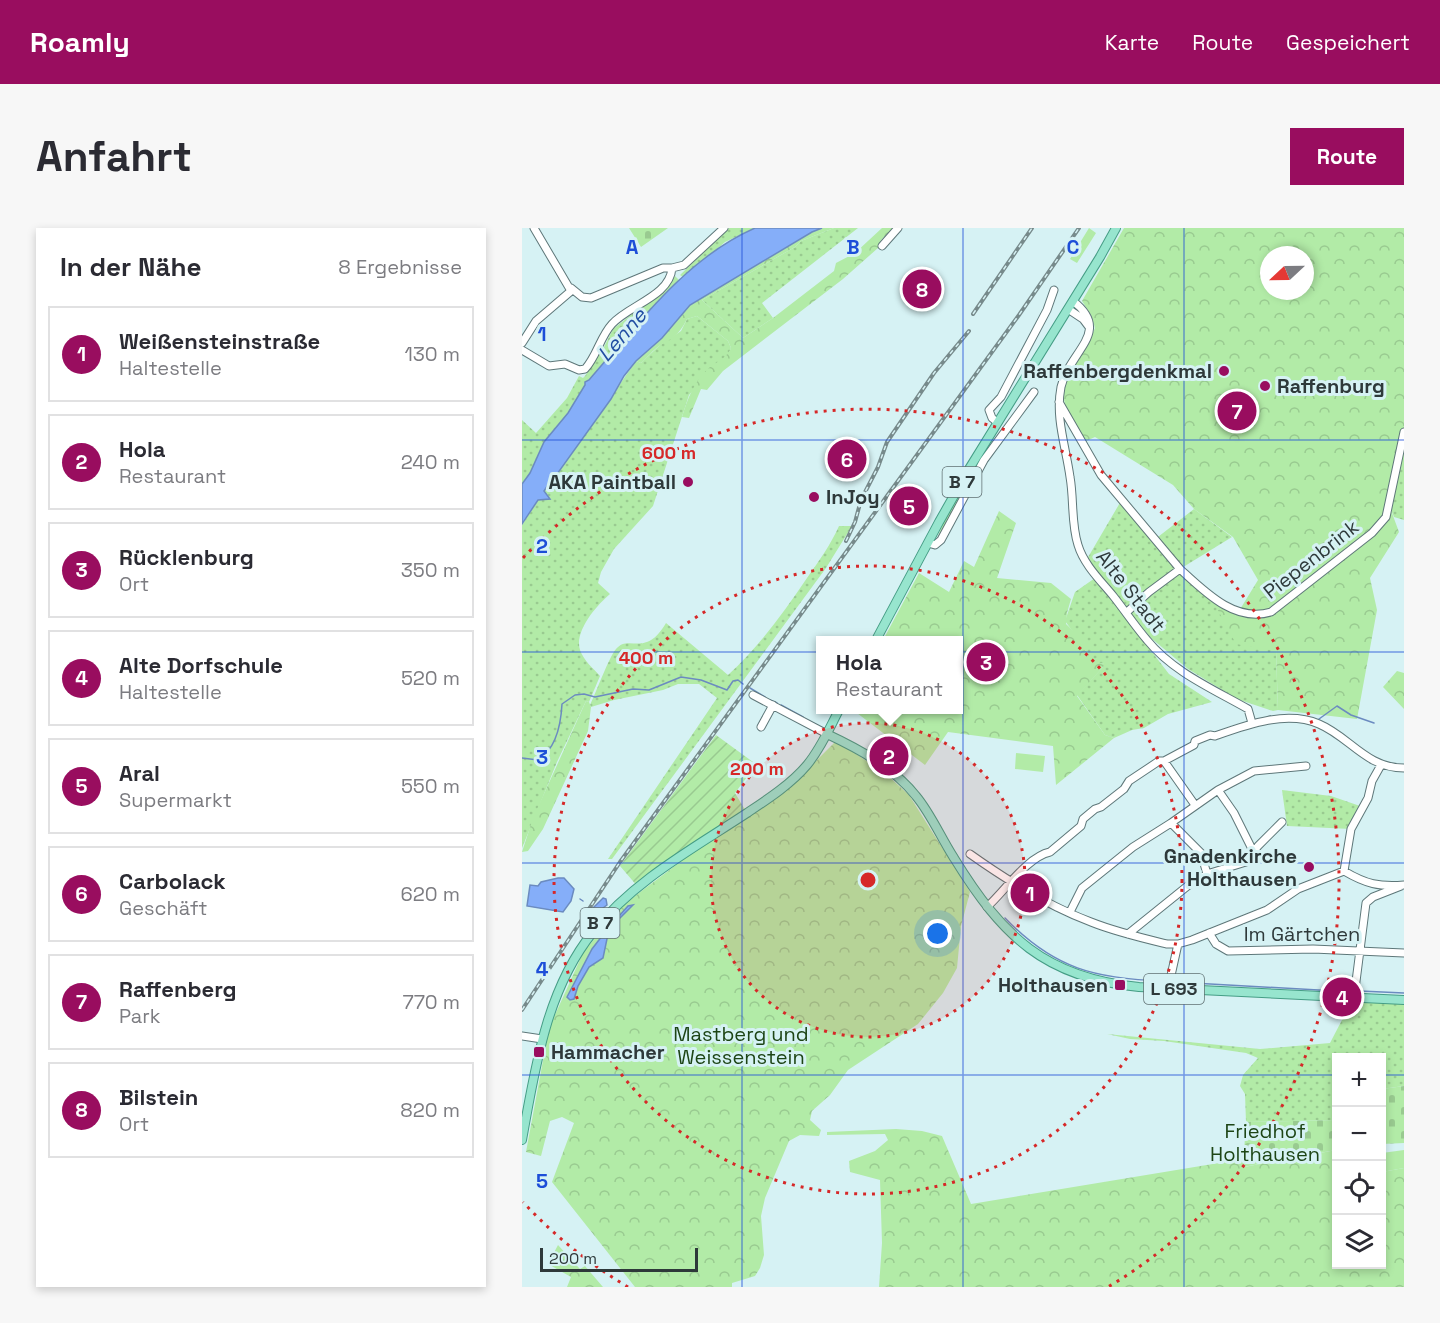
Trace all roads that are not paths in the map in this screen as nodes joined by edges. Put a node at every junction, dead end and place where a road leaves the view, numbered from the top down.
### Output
1 (534, 228) edge
2 (724, 228) edge
3 (898, 228) edge
4 (1116, 228) edge
5 (882, 246) dead end
6 (672, 270) junction
7 (571, 288) junction
8 (1054, 290) dead end
9 (1071, 305) junction
10 (522, 343) edge
11 (522, 350) edge
12 (1034, 392) dead end
13 (1059, 402) junction
14 (997, 422) junction
15 (1404, 432) edge
16 (928, 543) junction
17 (1180, 569) junction
18 (1127, 612) junction
19 (878, 636) edge
20 (753, 695) dead end
21 (773, 705) junction
22 (836, 714) edge
23 (1252, 723) junction
24 (761, 727) dead end
25 (827, 734) junction
26 (1164, 761) junction
27 (1381, 765) junction
28 (1306, 766) dead end
29 (1404, 768) edge
30 (1218, 790) junction
31 (1195, 805) junction
32 (1282, 822) dead end
33 (1172, 823) junction
34 (1253, 852) junction
35 (970, 854) dead end
36 (1344, 871) junction
37 (1207, 874) junction
38 (1010, 882) junction
39 (1403, 885) edge
40 (987, 907) junction
41 (1070, 912) junction
42 (1209, 933) junction
43 (1128, 934) junction
44 (1178, 944) junction
45 (1360, 950) junction
46 (1404, 953) edge
47 (1168, 989) junction
48 (1354, 997) junction
49 (1404, 1000) edge
50 (522, 1035) edge
51 (542, 1040) junction
52 (522, 1140) edge

1 - 7 street
2 - 6 street
3 - 5 street
4 - 9 main road, B 7
6 - 7 street
6 - 11 street
7 - 10 street
8 - 14 street
9 - 13 street, Alte Stadt
9 - 14 main road, B 7
12 - 16 street
13 - 17 street, Piepenbrink
13 - 18 street, Alte Stadt
14 - 16 main road, B 7
15 - 17 street, Piepenbrink
16 - 19 main road, B 7
17 - 18 street
18 - 23 street, Alte Stadt
20 - 21 street
21 - 24 street
21 - 25 street
22 - 25 main road, B 7
23 - 26 street
23 - 27 street
25 - 40 main road, L 693
25 - 51 main road, B 7
26 - 31 street
26 - 38 street
27 - 29 street
27 - 36 street
28 - 30 street
30 - 31 street
30 - 34 street
31 - 33 street
32 - 34 street
33 - 37 street
33 - 41 street
34 - 37 street
35 - 38 street
36 - 39 street
36 - 42 street
37 - 43 street
38 - 40 street
38 - 41 street
39 - 45 street
40 - 47 main road, L 693
41 - 43 street
42 - 44 street
42 - 45 street, Im Gärtchen
43 - 44 street
44 - 47 street
45 - 46 street, Im Gärtchen
45 - 48 street
47 - 48 main road, L 693
48 - 49 main road, L 693
50 - 51 street
51 - 52 main road, B 7

